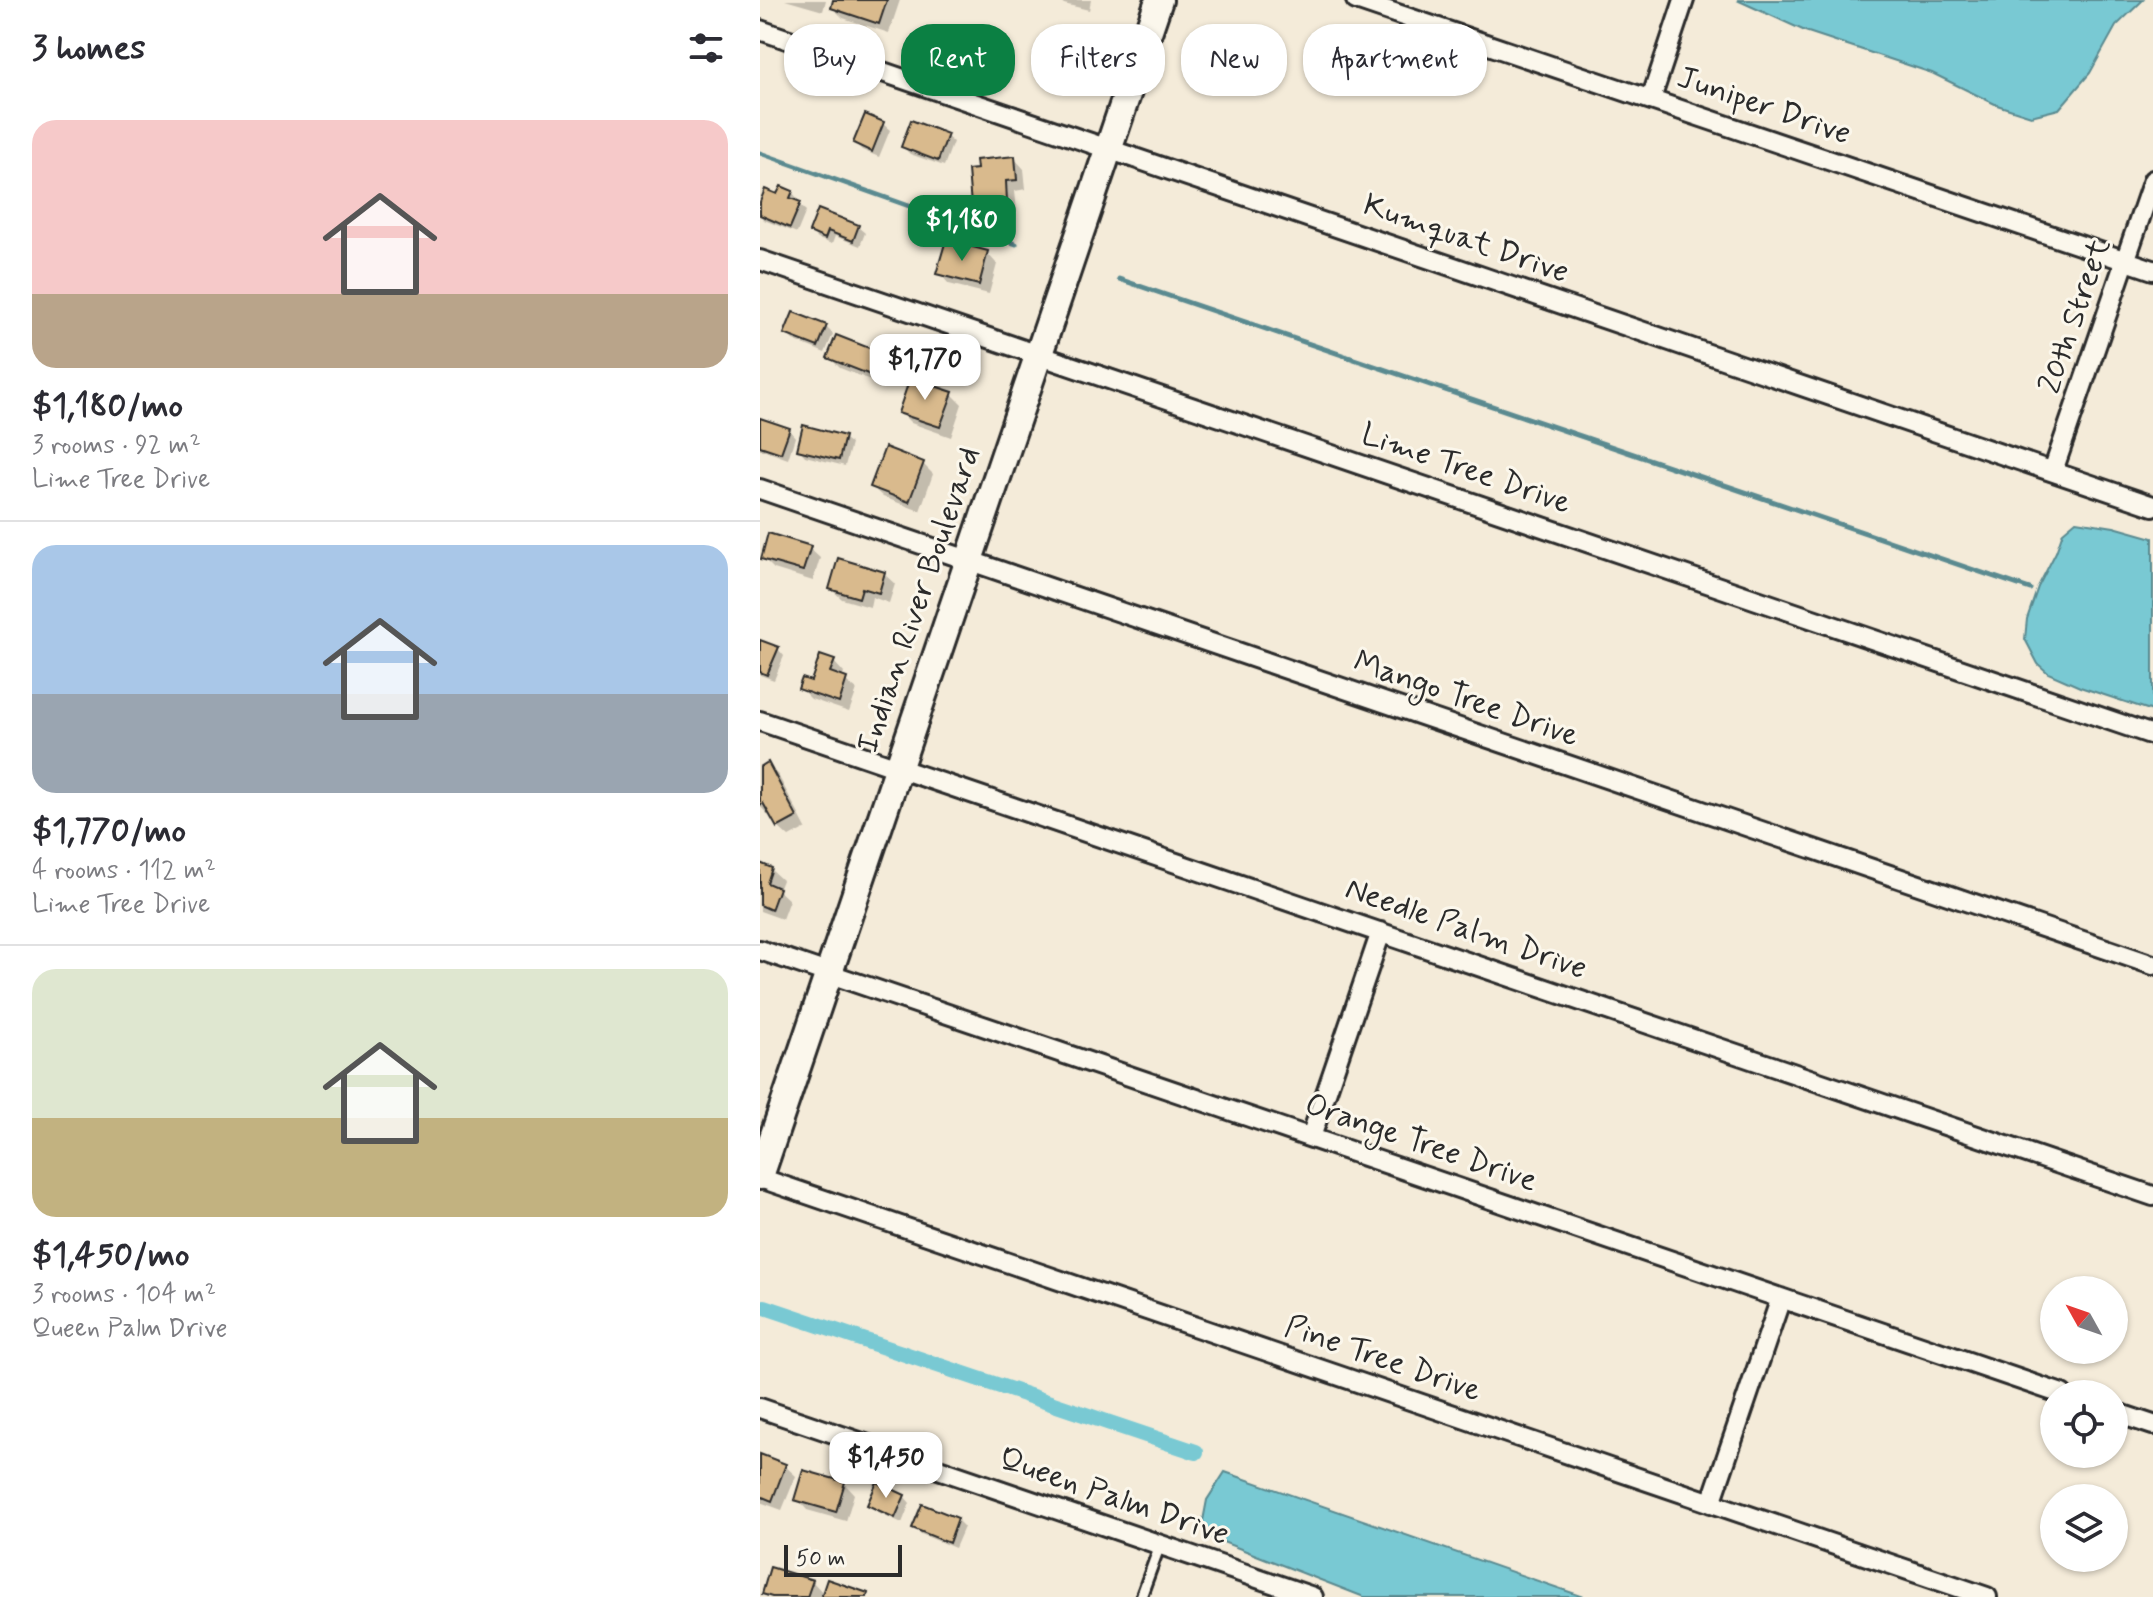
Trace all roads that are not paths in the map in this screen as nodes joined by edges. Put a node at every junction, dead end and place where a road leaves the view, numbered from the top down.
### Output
1 (1159, 0) edge
2 (1356, 0) edge
3 (1684, 0) edge
4 (760, 30) edge
5 (1651, 99) junction
6 (1108, 149) junction
7 (2153, 180) edge
8 (760, 260) edge
9 (2126, 260) junction
10 (2153, 270) edge
11 (1039, 354) junction
12 (2053, 471) junction
13 (760, 489) edge
14 (2153, 506) edge
15 (968, 560) junction
16 (760, 721) edge
17 (2153, 735) edge
18 (899, 767) junction
19 (1381, 932) junction
20 (760, 950) edge
21 (2153, 965) edge
22 (829, 973) junction
23 (1311, 1137) junction
24 (760, 1177) edge
25 (2153, 1196) edge
26 (1781, 1298) junction
27 (2040, 1386) edge
28 (760, 1408) edge
29 (2128, 1417) edge
30 (2153, 1425) edge
31 (1711, 1503) junction
32 (1160, 1545) junction
33 (1141, 1597) edge
34 (1313, 1597) edge
35 (1987, 1597) edge

1 - 6 main road, Indian River Boulevard
2 - 5 street, Juniper Drive
3 - 5 street
4 - 6 street, Kumquat Drive
5 - 9 street, Juniper Drive
6 - 11 main road, Indian River Boulevard
6 - 12 street, Kumquat Drive
7 - 9 street, 20th Street
8 - 11 street, Lime Tree Drive
9 - 10 street, Juniper Drive
9 - 12 street, 20th Street
11 - 15 main road, Indian River Boulevard
11 - 17 street, Lime Tree Drive
12 - 14 street, Kumquat Drive
13 - 15 street, Mango Tree Drive
15 - 18 main road, Indian River Boulevard
15 - 21 street, Mango Tree Drive
16 - 18 street, Needle Palm Drive
18 - 19 street, Needle Palm Drive
18 - 22 main road, Indian River Boulevard
19 - 23 street
19 - 25 street, Needle Palm Drive
20 - 22 street, Orange Tree Drive
22 - 23 street, Orange Tree Drive
22 - 24 main road, Indian River Boulevard
23 - 26 street, Orange Tree Drive
24 - 31 street, Pine Tree Drive
26 - 27 street, Orange Tree Drive
26 - 31 street
28 - 32 street, Queen Palm Drive
29 - 30 street
31 - 35 street, Pine Tree Drive
32 - 33 lane
32 - 34 street, Queen Palm Drive

